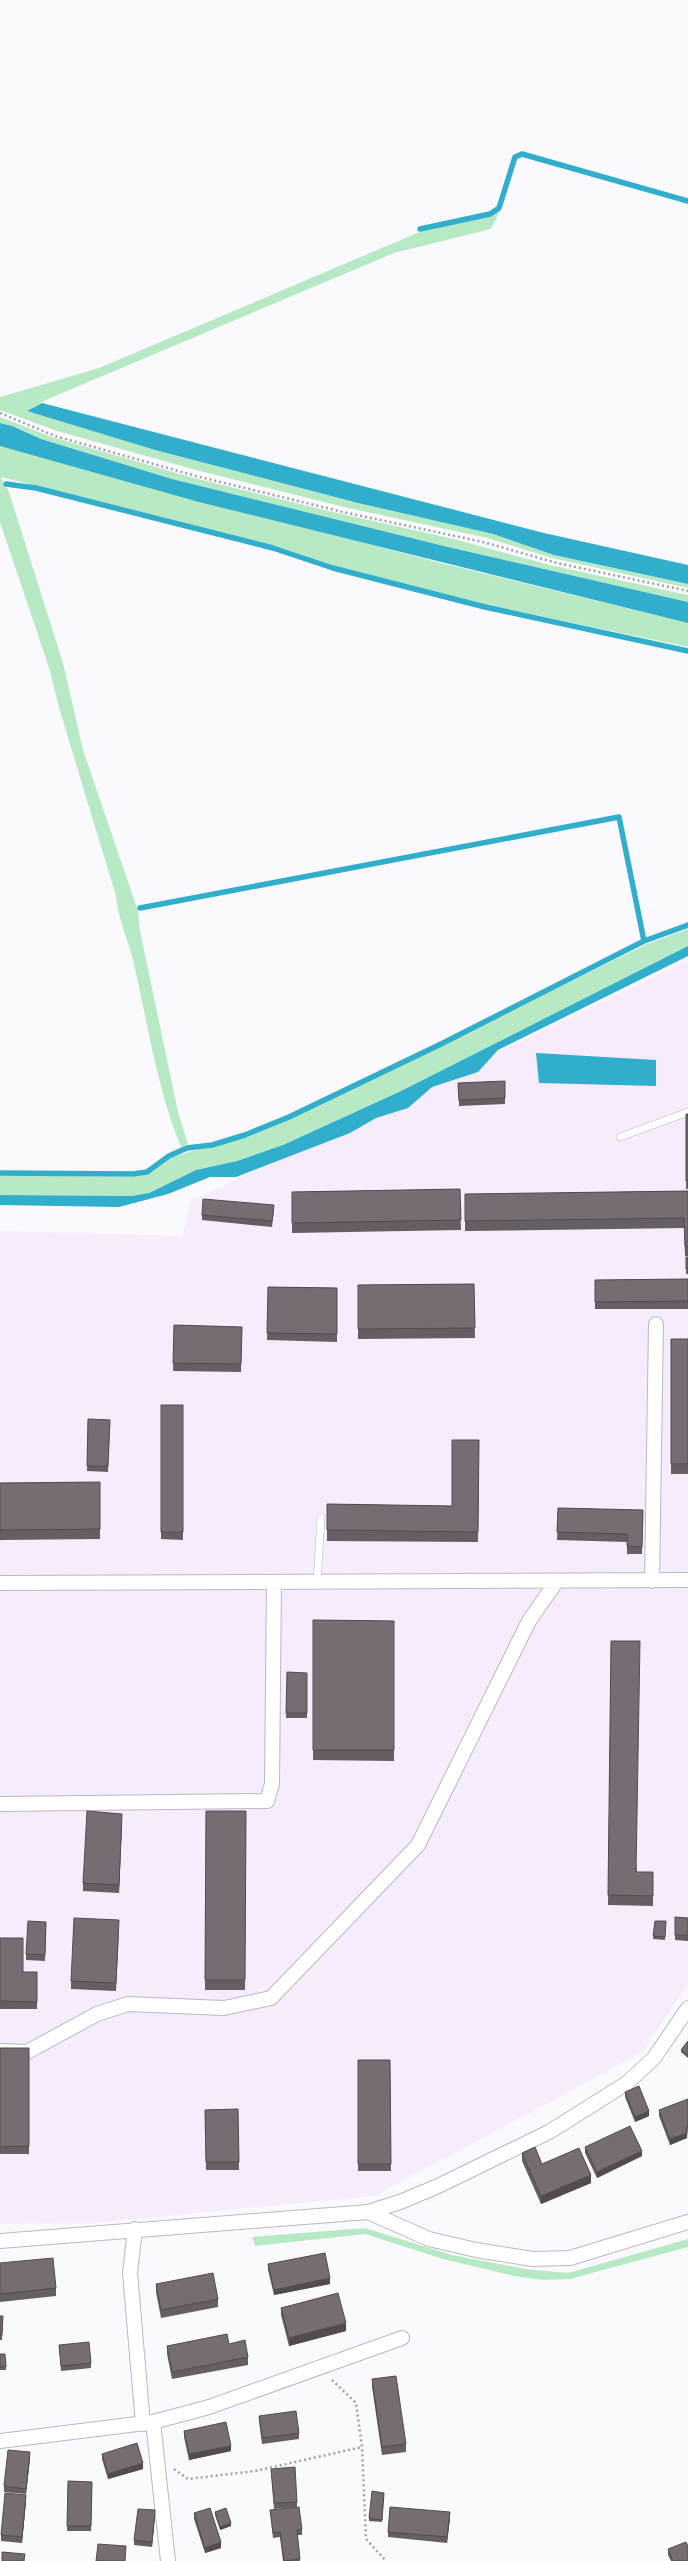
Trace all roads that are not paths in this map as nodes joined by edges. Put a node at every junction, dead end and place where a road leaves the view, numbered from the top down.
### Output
1 (688, 1112) edge
2 (620, 1137) dead end
3 (656, 1324) dead end
4 (321, 1517) dead end
5 (688, 1580) edge
6 (652, 1581) junction
7 (274, 1582) junction
8 (317, 1582) junction
9 (556, 1582) junction
10 (0, 1583) edge
11 (0, 1804) edge
12 (688, 2008) edge
13 (0, 2051) edge
14 (368, 2212) junction
15 (688, 2222) edge
16 (135, 2230) junction
17 (0, 2241) edge
18 (402, 2338) dead end
19 (148, 2423) junction
20 (0, 2441) edge
21 (168, 2561) edge

1 - 2 lane
3 - 6 street
4 - 8 lane
5 - 6 street
6 - 9 street
7 - 8 street
7 - 10 street
7 - 11 street
8 - 9 street
9 - 13 street
12 - 14 street
14 - 15 street
14 - 16 street
16 - 17 street
16 - 19 street
18 - 19 street
19 - 20 street
19 - 21 street

